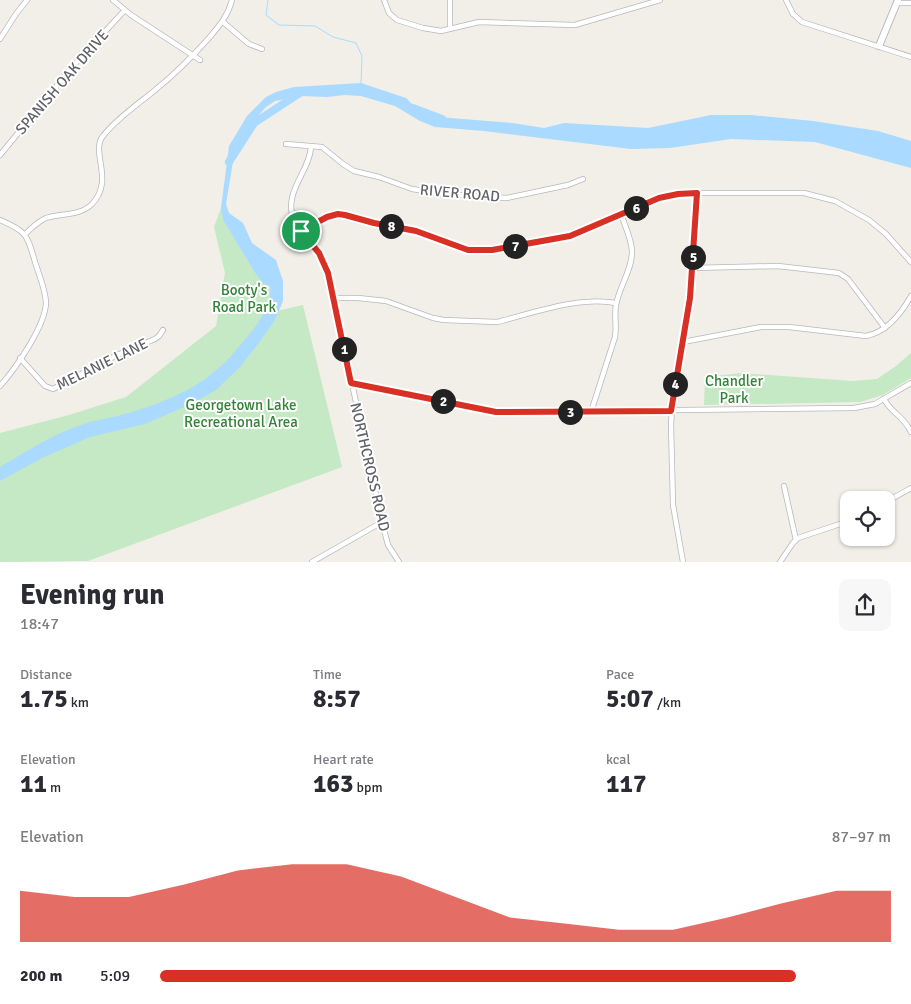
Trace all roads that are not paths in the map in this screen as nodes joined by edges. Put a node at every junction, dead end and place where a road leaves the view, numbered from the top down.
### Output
1 (27, 0) edge
2 (113, 0) edge
3 (232, 0) edge
4 (384, 0) edge
5 (450, 0) edge
6 (660, 0) edge
7 (786, 0) edge
8 (897, 2) edge
9 (911, 3) edge
10 (124, 11) junction
11 (223, 22) junction
12 (450, 29) junction
13 (0, 39) edge
14 (879, 46) junction
15 (262, 49) dead end
16 (194, 55) junction
17 (911, 57) edge
18 (200, 60) dead end
19 (286, 144) dead end
20 (311, 147) junction
21 (0, 155) edge
22 (583, 179) dead end
23 (697, 193) junction
24 (621, 214) junction
25 (0, 220) edge
26 (301, 231) junction
27 (25, 234) junction
28 (911, 262) edge
29 (693, 268) junction
30 (911, 296) edge
31 (332, 298) junction
32 (616, 303) junction
33 (885, 328) junction
34 (163, 330) dead end
35 (683, 342) junction
36 (20, 358) junction
37 (351, 383) junction
38 (911, 383) edge
39 (0, 386) edge
40 (884, 399) junction
41 (671, 411) junction
42 (591, 412) junction
43 (911, 432) edge
44 (784, 486) dead end
45 (911, 488) edge
46 (895, 497) edge
47 (382, 522) junction
48 (840, 523) edge
49 (796, 540) junction
50 (312, 562) edge
51 (399, 562) edge
52 (683, 562) edge
53 (780, 562) edge

1 - 13 street
2 - 10 street
3 - 11 street
4 - 12 street
5 - 12 street
6 - 12 street
7 - 14 street
8 - 9 street
8 - 14 street
10 - 16 street
10 - 21 street, SPANISH OAK DRIVE
11 - 15 street
11 - 16 street
14 - 17 street
16 - 18 street
16 - 27 street
19 - 20 street, RIVER ROAD
20 - 22 street, RIVER ROAD
20 - 26 street, NORTHCROSS ROAD
23 - 24 street
23 - 28 street
23 - 29 street
24 - 26 street
24 - 32 street
25 - 27 street
26 - 31 street, NORTHCROSS ROAD
27 - 36 street
29 - 33 street
29 - 35 street
30 - 33 street
31 - 32 street
31 - 37 street, NORTHCROSS ROAD
32 - 42 street
33 - 35 street
34 - 36 street, MELANIE LANE
35 - 41 street
36 - 39 street
37 - 42 street
37 - 47 street, NORTHCROSS ROAD
38 - 40 street
40 - 41 street
40 - 43 street
41 - 42 street
41 - 52 street
44 - 49 street
45 - 46 street
47 - 50 street
47 - 51 street, NORTHCROSS ROAD
48 - 49 street
49 - 53 street

